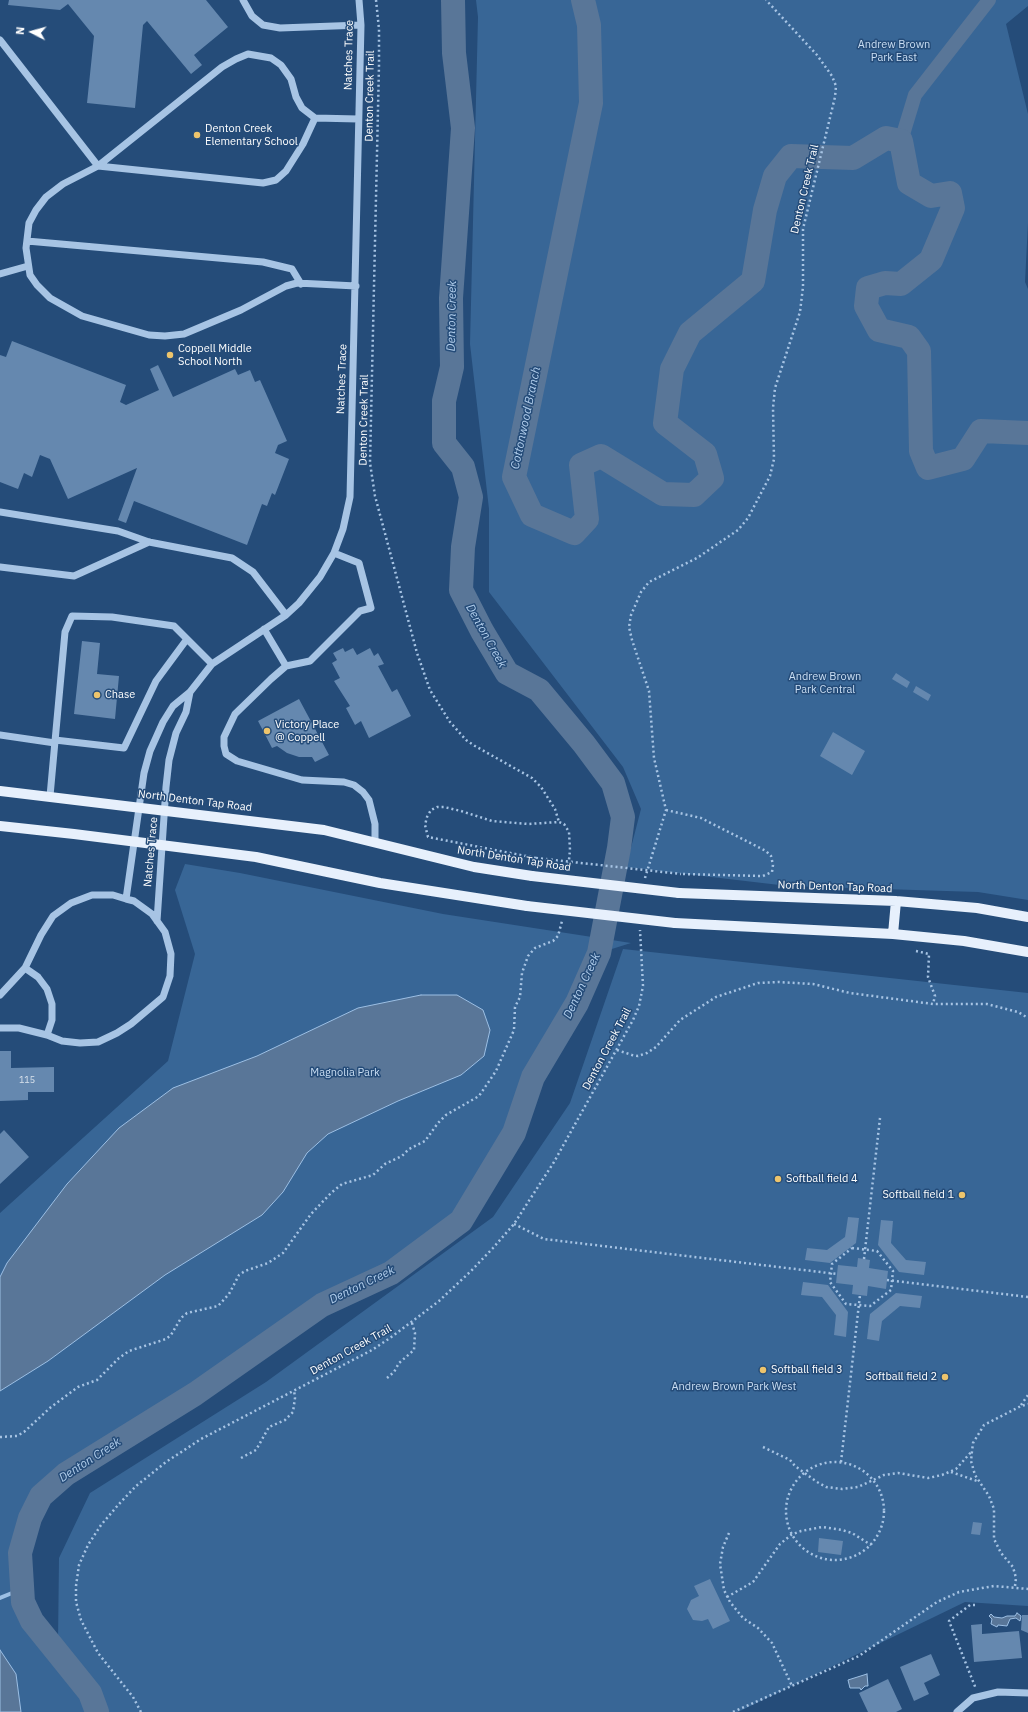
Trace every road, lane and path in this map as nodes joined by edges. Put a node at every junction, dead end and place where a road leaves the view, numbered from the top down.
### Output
1 (243, 0) edge
2 (359, 0) edge
3 (376, 0) edge
4 (766, 0) edge
5 (361, 26) junction
6 (0, 40) edge
7 (315, 118) junction
8 (358, 119) junction
9 (98, 166) junction
10 (27, 241) junction
11 (28, 266) junction
12 (0, 274) edge
13 (301, 284) junction
14 (356, 286) junction
15 (0, 512) edge
16 (149, 542) junction
17 (334, 553) junction
18 (0, 567) edge
19 (286, 615) junction
20 (264, 629) junction
21 (187, 639) junction
22 (212, 664) junction
23 (286, 666) junction
24 (190, 692) junction
25 (0, 735) edge
26 (55, 742) junction
27 (0, 791) edge
28 (50, 796) junction
29 (140, 807) junction
30 (165, 810) junction
31 (666, 810) junction
32 (559, 822) junction
33 (0, 826) edge
34 (136, 841) junction
35 (375, 843) junction
36 (162, 845) junction
37 (568, 872) dead end
38 (644, 886) dead end
39 (126, 899) junction
40 (896, 901) junction
41 (562, 915) dead end
42 (1028, 917) edge
43 (157, 921) junction
44 (640, 928) dead end
45 (893, 934) junction
46 (916, 952) dead end
47 (1028, 952) edge
48 (25, 968) junction
49 (0, 995) edge
50 (933, 1004) junction
51 (1028, 1018) edge
52 (0, 1028) edge
53 (47, 1035) junction
54 (618, 1050) junction
55 (880, 1118) dead end
56 (514, 1224) junction
57 (865, 1249) junction
58 (864, 1259) dead end
59 (830, 1274) junction
60 (837, 1274) dead end
61 (887, 1280) dead end
62 (892, 1281) junction
63 (860, 1295) dead end
64 (1028, 1297) edge
65 (859, 1305) junction
66 (412, 1323) junction
67 (387, 1378) dead end
68 (294, 1390) junction
69 (1028, 1395) edge
70 (1028, 1404) edge
71 (1021, 1406) junction
72 (0, 1437) edge
73 (763, 1447) dead end
74 (972, 1451) junction
75 (241, 1458) dead end
76 (841, 1462) junction
77 (951, 1472) junction
78 (804, 1473) junction
79 (873, 1480) junction
80 (978, 1481) junction
81 (729, 1534) dead end
82 (791, 1535) junction
83 (871, 1545) junction
84 (1015, 1586) junction
85 (1028, 1589) edge
86 (727, 1597) junction
87 (975, 1605) dead end
88 (792, 1686) junction
89 (1028, 1693) edge
90 (979, 1697) junction
91 (141, 1712) edge
92 (733, 1712) edge
93 (957, 1712) edge

1 - 5 street
2 - 5 street, Natches Trace
3 - 32 path, Denton Creek Trail
4 - 31 path, Denton Creek Trail
5 - 8 street, Natches Trace
6 - 9 street
7 - 8 street
7 - 9 street
7 - 9 street
8 - 14 street, Natches Trace
9 - 10 street
10 - 11 street
10 - 13 street
11 - 12 street
11 - 13 street
13 - 14 street
14 - 17 street, Natches Trace
15 - 16 street
16 - 18 street
16 - 19 street
17 - 19 street, Natches Trace
17 - 23 street
19 - 20 street, Natches Trace
20 - 22 street, Natches Trace
20 - 23 street
21 - 22 street
21 - 26 street
21 - 26 street
22 - 24 street, Natches Trace
23 - 35 street
24 - 29 street, Natches Trace
24 - 30 street, Natches Trace
25 - 26 street
26 - 28 street
27 - 28 main road, North Denton Tap Road
28 - 29 main road, North Denton Tap Road
29 - 30 main road, North Denton Tap Road
29 - 34 street, Natches Trace
30 - 35 main road, North Denton Tap Road
30 - 36 street, Natches Trace
31 - 32 path, bridge
31 - 38 path
32 - 37 path, Denton Creek Trail
33 - 34 main road
34 - 36 main road
34 - 39 street, Natches Trace
35 - 40 main road, North Denton Tap Road, bridge
36 - 43 street, Natches Trace
36 - 45 main road, bridge
39 - 43 street, Natches Trace
39 - 48 street, Natches Trace
40 - 42 main road, North Denton Tap Road
40 - 45 main road
41 - 72 path
43 - 53 street, Natches Trace
44 - 54 path, Denton Creek Trail
45 - 47 main road
46 - 50 path
48 - 49 street, Natches Trace
48 - 53 street
50 - 51 path
50 - 54 path
52 - 53 street, Natches Trace
54 - 56 path, Denton Creek Trail
55 - 57 path
56 - 59 path
56 - 66 path, Denton Creek Trail
57 - 58 path
57 - 59 path
57 - 62 path
59 - 60 path
59 - 65 path
61 - 62 path
62 - 64 path
62 - 65 path
63 - 65 path
65 - 76 path
66 - 67 path
66 - 68 path, Denton Creek Trail
68 - 75 path
68 - 91 path, Denton Creek Trail
69 - 71 path
70 - 71 path
71 - 74 path
73 - 78 path
74 - 77 path
74 - 80 path
76 - 78 path
76 - 79 path
77 - 79 path
77 - 80 path
78 - 79 path
78 - 82 path
79 - 83 path
80 - 84 path
81 - 86 path
82 - 83 path
82 - 83 path
82 - 86 path
84 - 85 path
84 - 88 path
86 - 88 path
87 - 90 path
88 - 92 path
89 - 90 street
90 - 93 street

